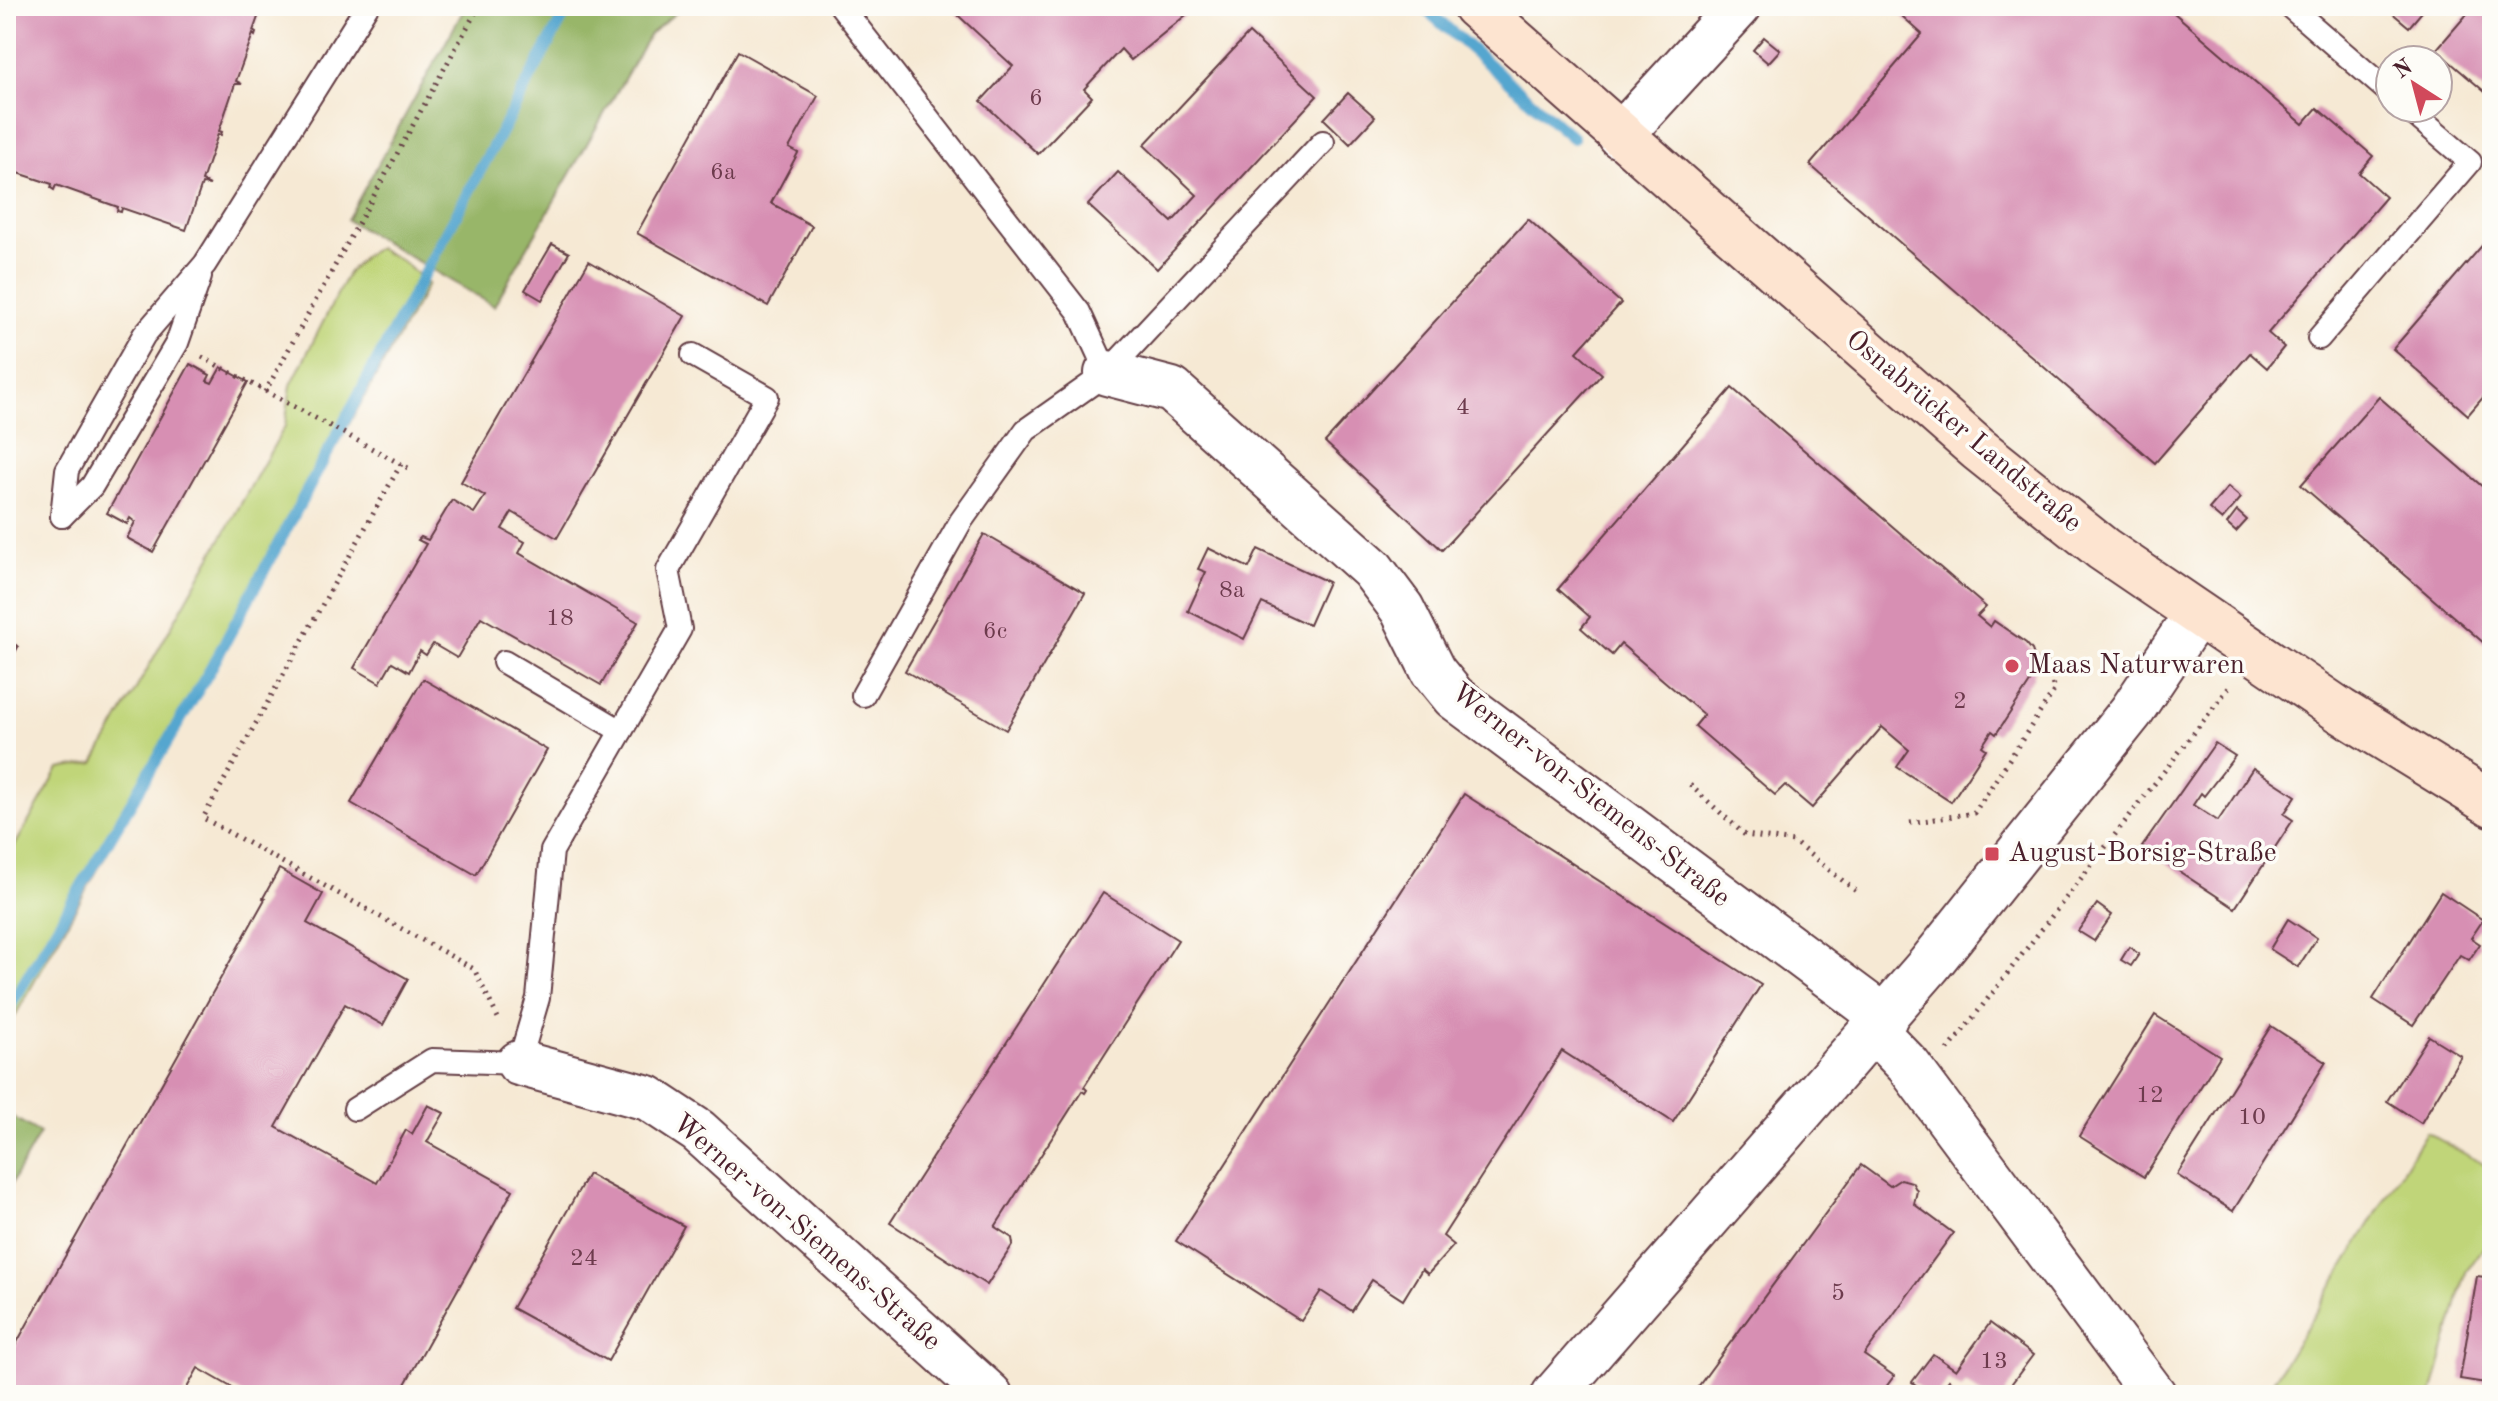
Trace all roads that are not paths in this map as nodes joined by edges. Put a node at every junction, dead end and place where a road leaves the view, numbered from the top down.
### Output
1 (367, 6) edge
2 (841, 6) edge
3 (1475, 6) edge
4 (1739, 6) edge
5 (2289, 6) edge
6 (2374, 79) edge
7 (2426, 124) edge
8 (1620, 136) junction
9 (1323, 142) dead end
10 (205, 264) junction
11 (2319, 338) dead end
12 (693, 355) dead end
13 (1107, 373) junction
14 (2196, 615) junction
15 (504, 662) dead end
16 (863, 695) dead end
17 (621, 731) junction
18 (2492, 804) edge
19 (1879, 1024) junction
20 (519, 1063) junction
21 (355, 1109) dead end
22 (990, 1395) edge
23 (1554, 1395) edge
24 (2154, 1395) edge

1 - 10 lane
2 - 13 lane
3 - 8 street, Osnabrücker Landstraße
4 - 8 street
5 - 6 lane
7 - 11 lane
8 - 14 street, Osnabrücker Landstraße
9 - 13 lane
10 - 10 lane
12 - 17 lane
13 - 16 lane
13 - 19 street, Werner-von-Siemens-Straße
14 - 18 street, Osnabrücker Landstraße
14 - 19 street
15 - 17 lane
17 - 20 lane
19 - 23 street
19 - 24 street
20 - 21 lane
20 - 22 street, Werner-von-Siemens-Straße

